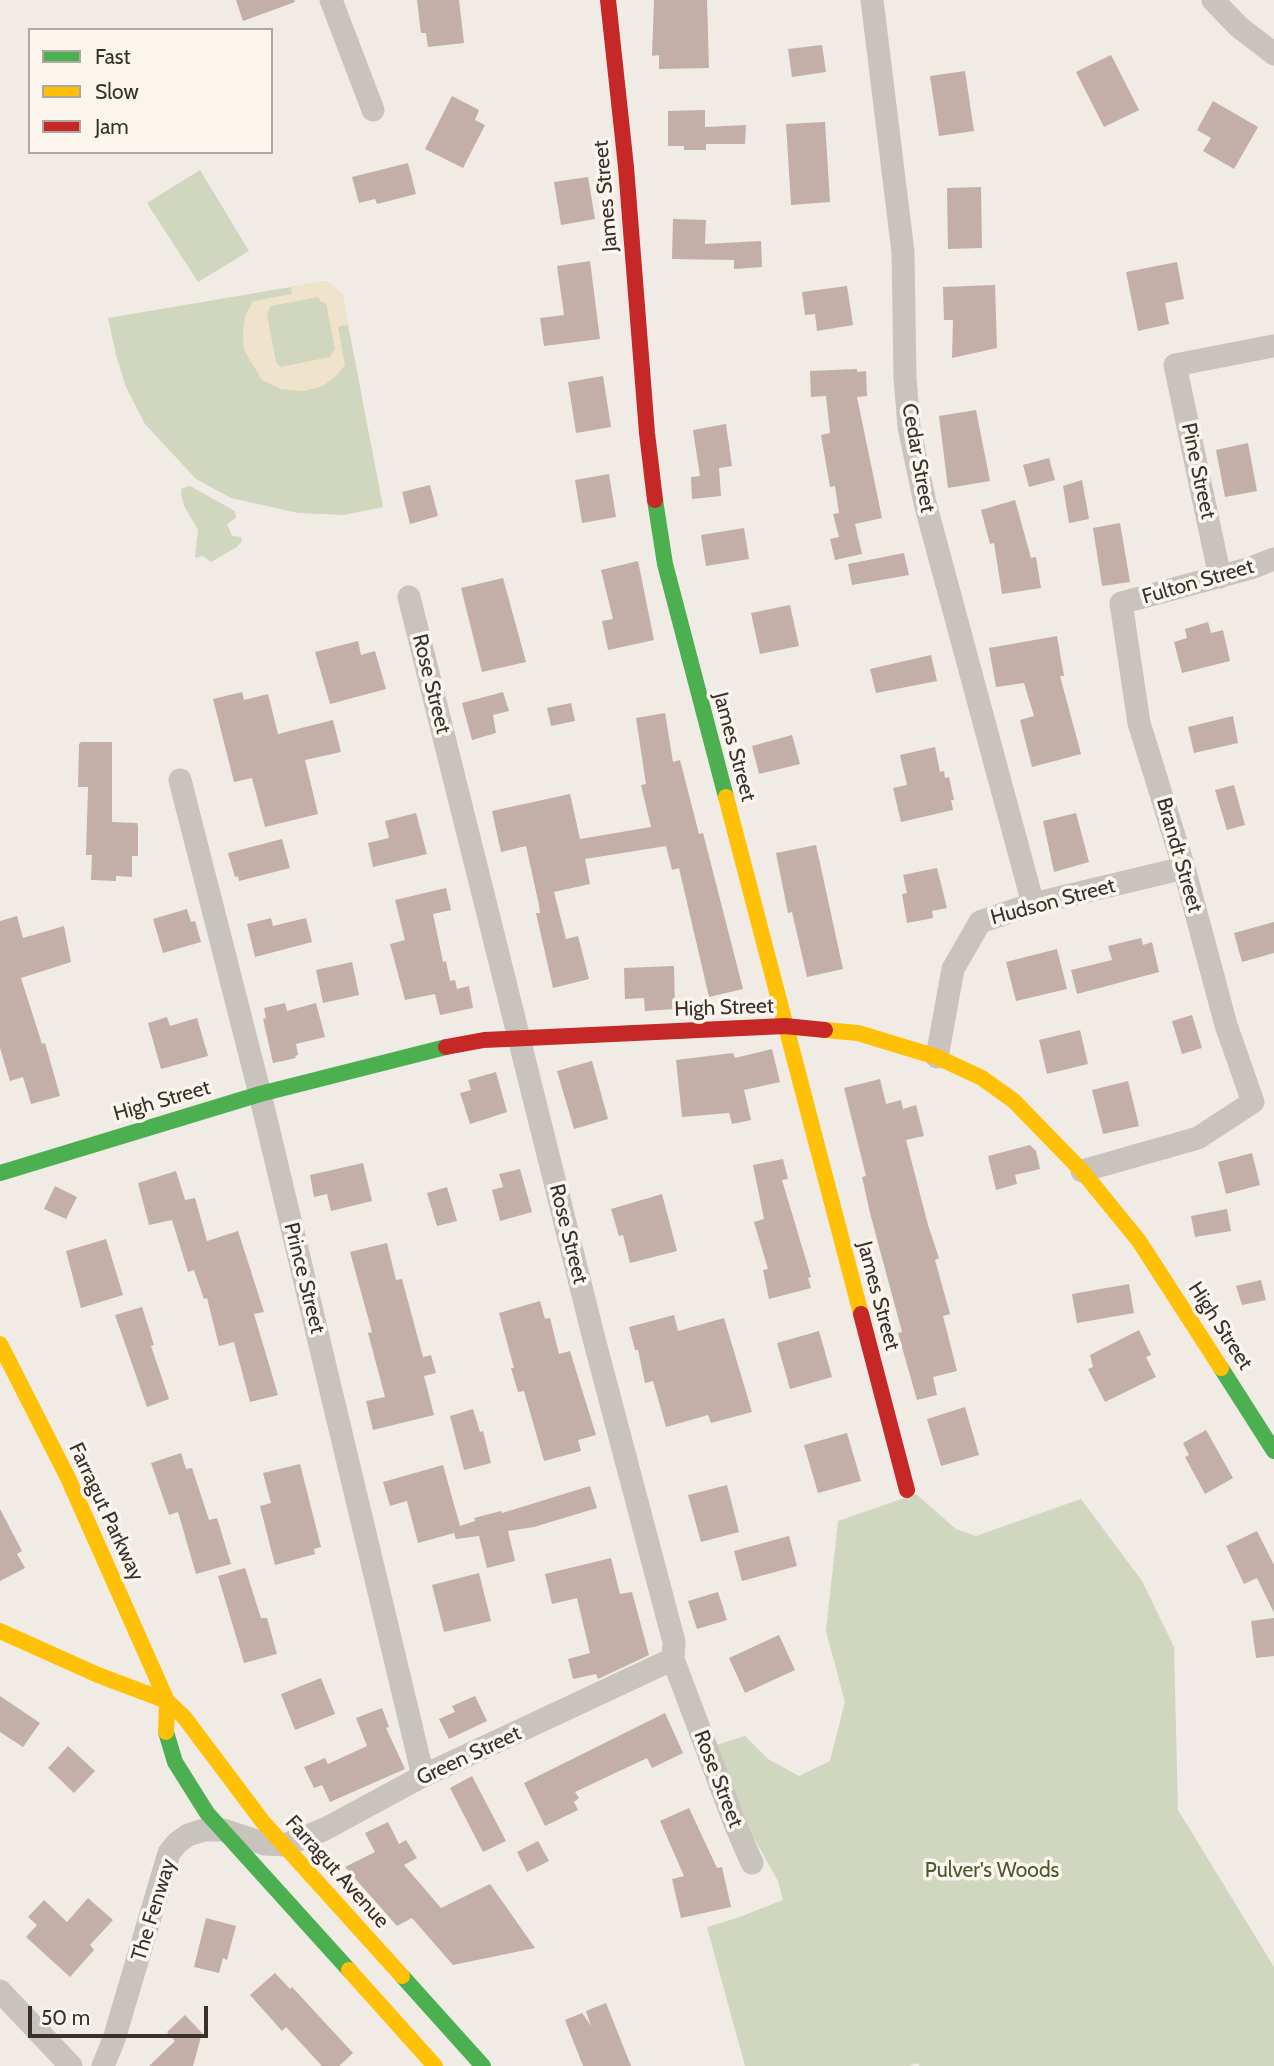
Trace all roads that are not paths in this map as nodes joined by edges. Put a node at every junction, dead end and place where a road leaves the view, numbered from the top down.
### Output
1 (331, 0) edge
2 (608, 0) edge
3 (872, 0) edge
4 (1213, 0) edge
5 (1274, 54) edge
6 (373, 110) dead end
7 (1273, 346) edge
8 (1274, 559) edge
9 (1220, 577) junction
10 (409, 597) dead end
11 (1121, 603) joint
12 (180, 780) dead end
13 (1184, 868) junction
14 (1033, 904) junction
15 (785, 1026) junction
16 (519, 1038) junction
17 (937, 1057) junction
18 (260, 1094) junction
19 (1082, 1171) junction
20 (0, 1173) edge
21 (0, 1344) edge
22 (1274, 1451) edge
23 (907, 1490) dead end
24 (0, 1631) edge
25 (673, 1659) junction
26 (167, 1701) junction
27 (424, 1776) junction
28 (223, 1830) junction
29 (275, 1844) junction
30 (752, 1863) dead end
31 (374, 1971) junction
32 (0, 1991) edge
33 (431, 2035) junction
34 (71, 2066) edge
35 (103, 2066) edge
36 (435, 2066) edge
37 (483, 2066) edge

1 - 6 street
2 - 15 street, James Street
3 - 14 street, Cedar Street
4 - 5 street
7 - 9 street, Pine Street
8 - 9 street, Fulton Street
9 - 11 street, Fulton Street
10 - 16 street, Rose Street
11 - 13 street, Brandt Street
12 - 18 street, Prince Street
13 - 14 street, Hudson Street
13 - 19 street, Brandt Street
14 - 17 street, Hudson Street
15 - 16 street, High Street
15 - 17 street, High Street
15 - 23 street, James Street
16 - 18 street, High Street
16 - 25 street, Rose Street
17 - 19 street, High Street
18 - 20 street, High Street
18 - 27 street, Prince Street
19 - 22 street, High Street
21 - 26 street, Farragut Parkway
24 - 26 street, Farragut Avenue
25 - 27 street, Green Street
25 - 30 street, Rose Street
26 - 28 street, Farragut Avenue
26 - 29 street, Farragut Avenue
27 - 29 street, Green Street
28 - 29 street, The Fenway
28 - 31 street, Farragut Avenue
28 - 35 street, The Fenway
29 - 31 street, Farragut Avenue
31 - 33 street, Farragut Avenue
31 - 33 street, Farragut Avenue
32 - 34 street
33 - 36 street, Farragut Avenue
33 - 37 street, Farragut Avenue

